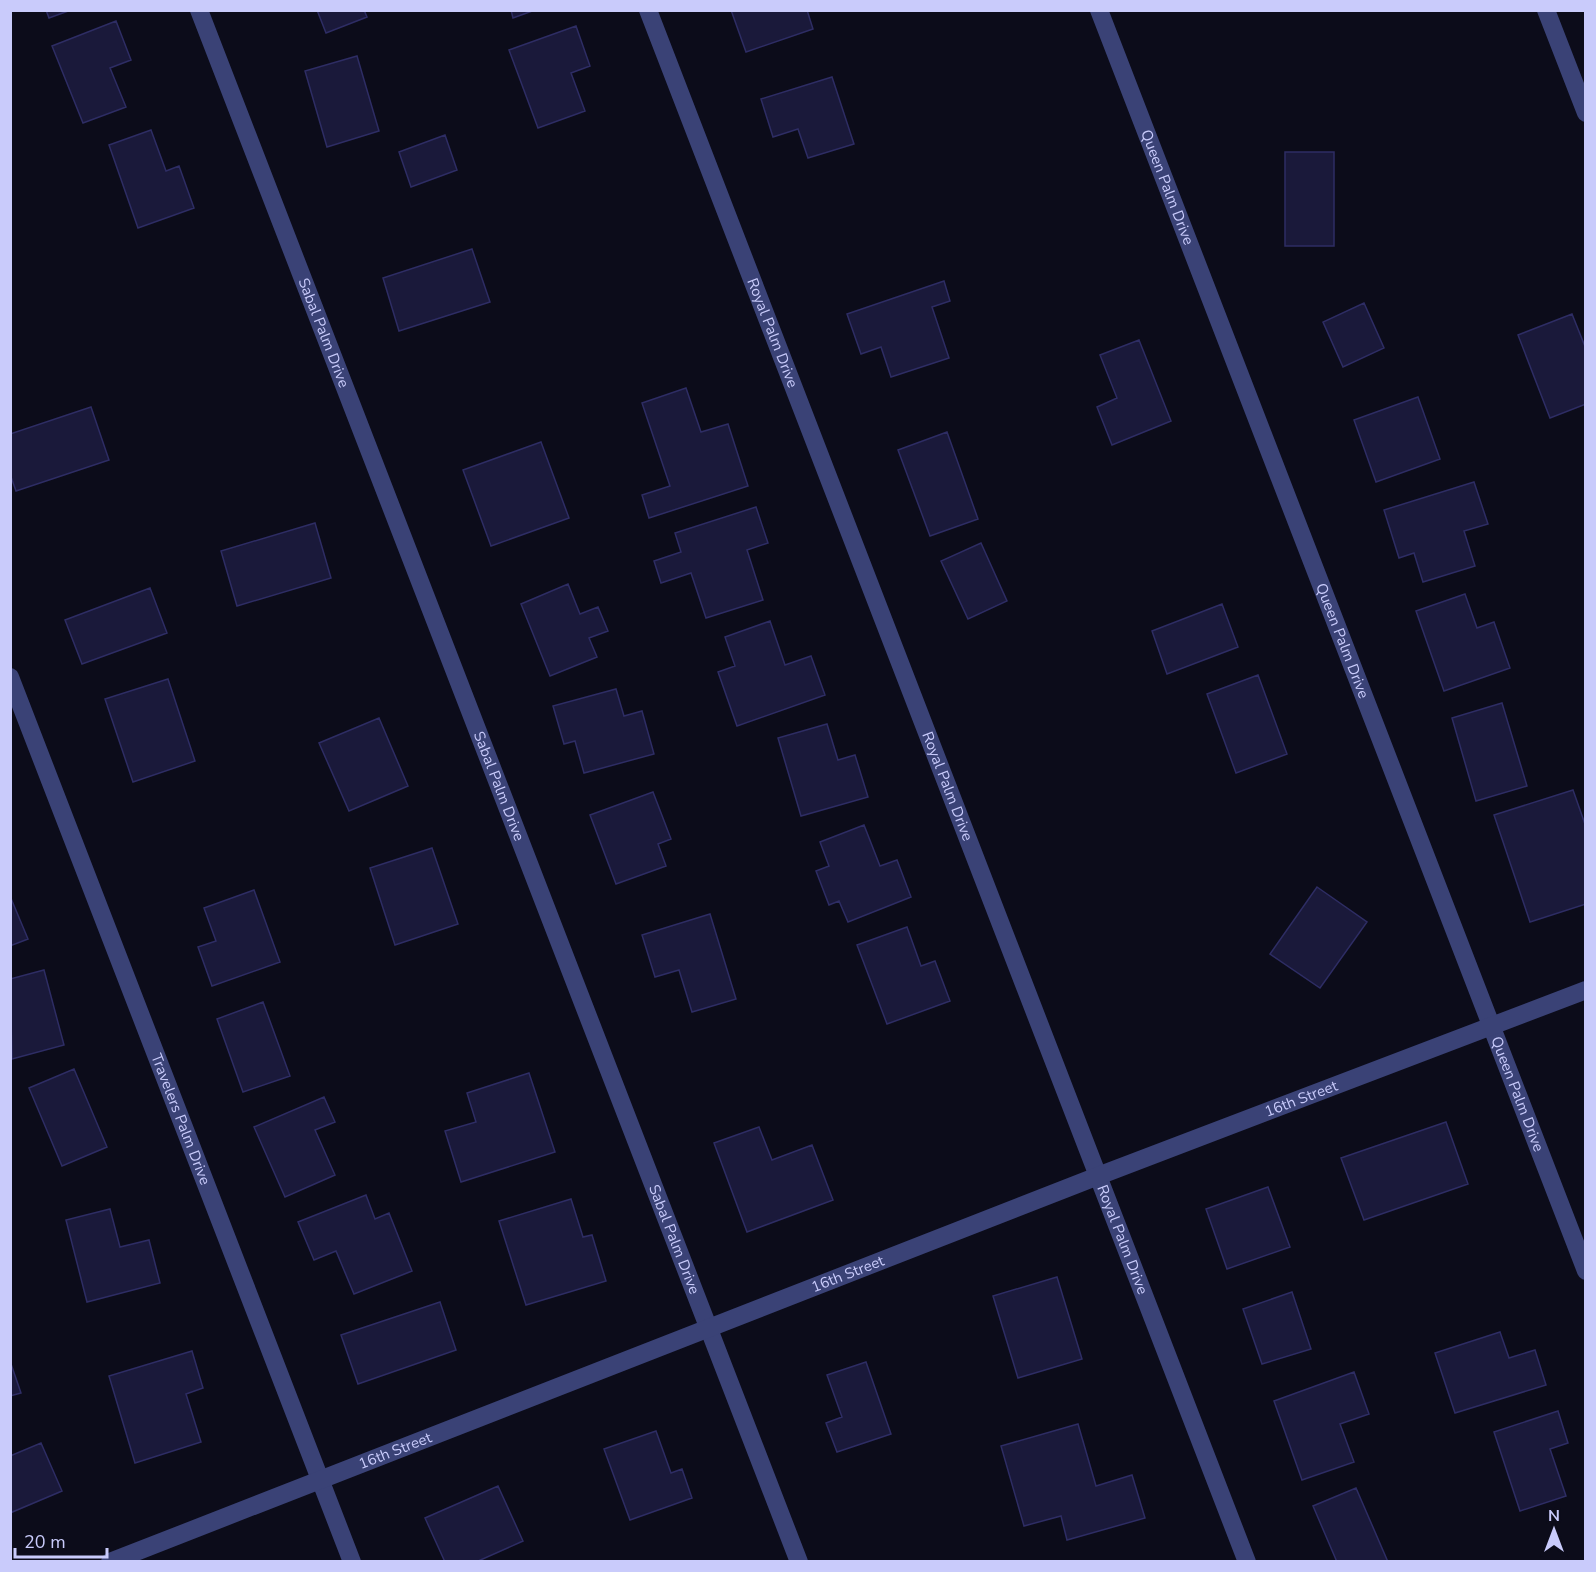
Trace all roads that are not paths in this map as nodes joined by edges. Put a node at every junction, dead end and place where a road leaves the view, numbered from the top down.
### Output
1 (199, 10) edge
2 (648, 10) edge
3 (1099, 10) edge
4 (1546, 10) edge
5 (1586, 113) edge
6 (10, 677) edge
7 (1586, 990) edge
8 (1491, 1026) junction
9 (1098, 1176) junction
10 (1586, 1271) edge
11 (709, 1328) junction
12 (320, 1479) junction
13 (110, 1562) edge
14 (352, 1562) edge
15 (799, 1562) edge
16 (1247, 1562) edge

1 - 11 street, Sabal Palm Drive
2 - 9 street, Royal Palm Drive
3 - 8 street, Queen Palm Drive
4 - 5 street
6 - 12 street, Travelers Palm Drive
7 - 8 street, 16th Street
8 - 9 street, 16th Street
8 - 10 street, Queen Palm Drive
9 - 11 street, 16th Street
9 - 16 street, Royal Palm Drive
11 - 12 street, 16th Street
11 - 15 street, Sabal Palm Drive
12 - 13 street, 16th Street
12 - 14 street, Travelers Palm Drive

